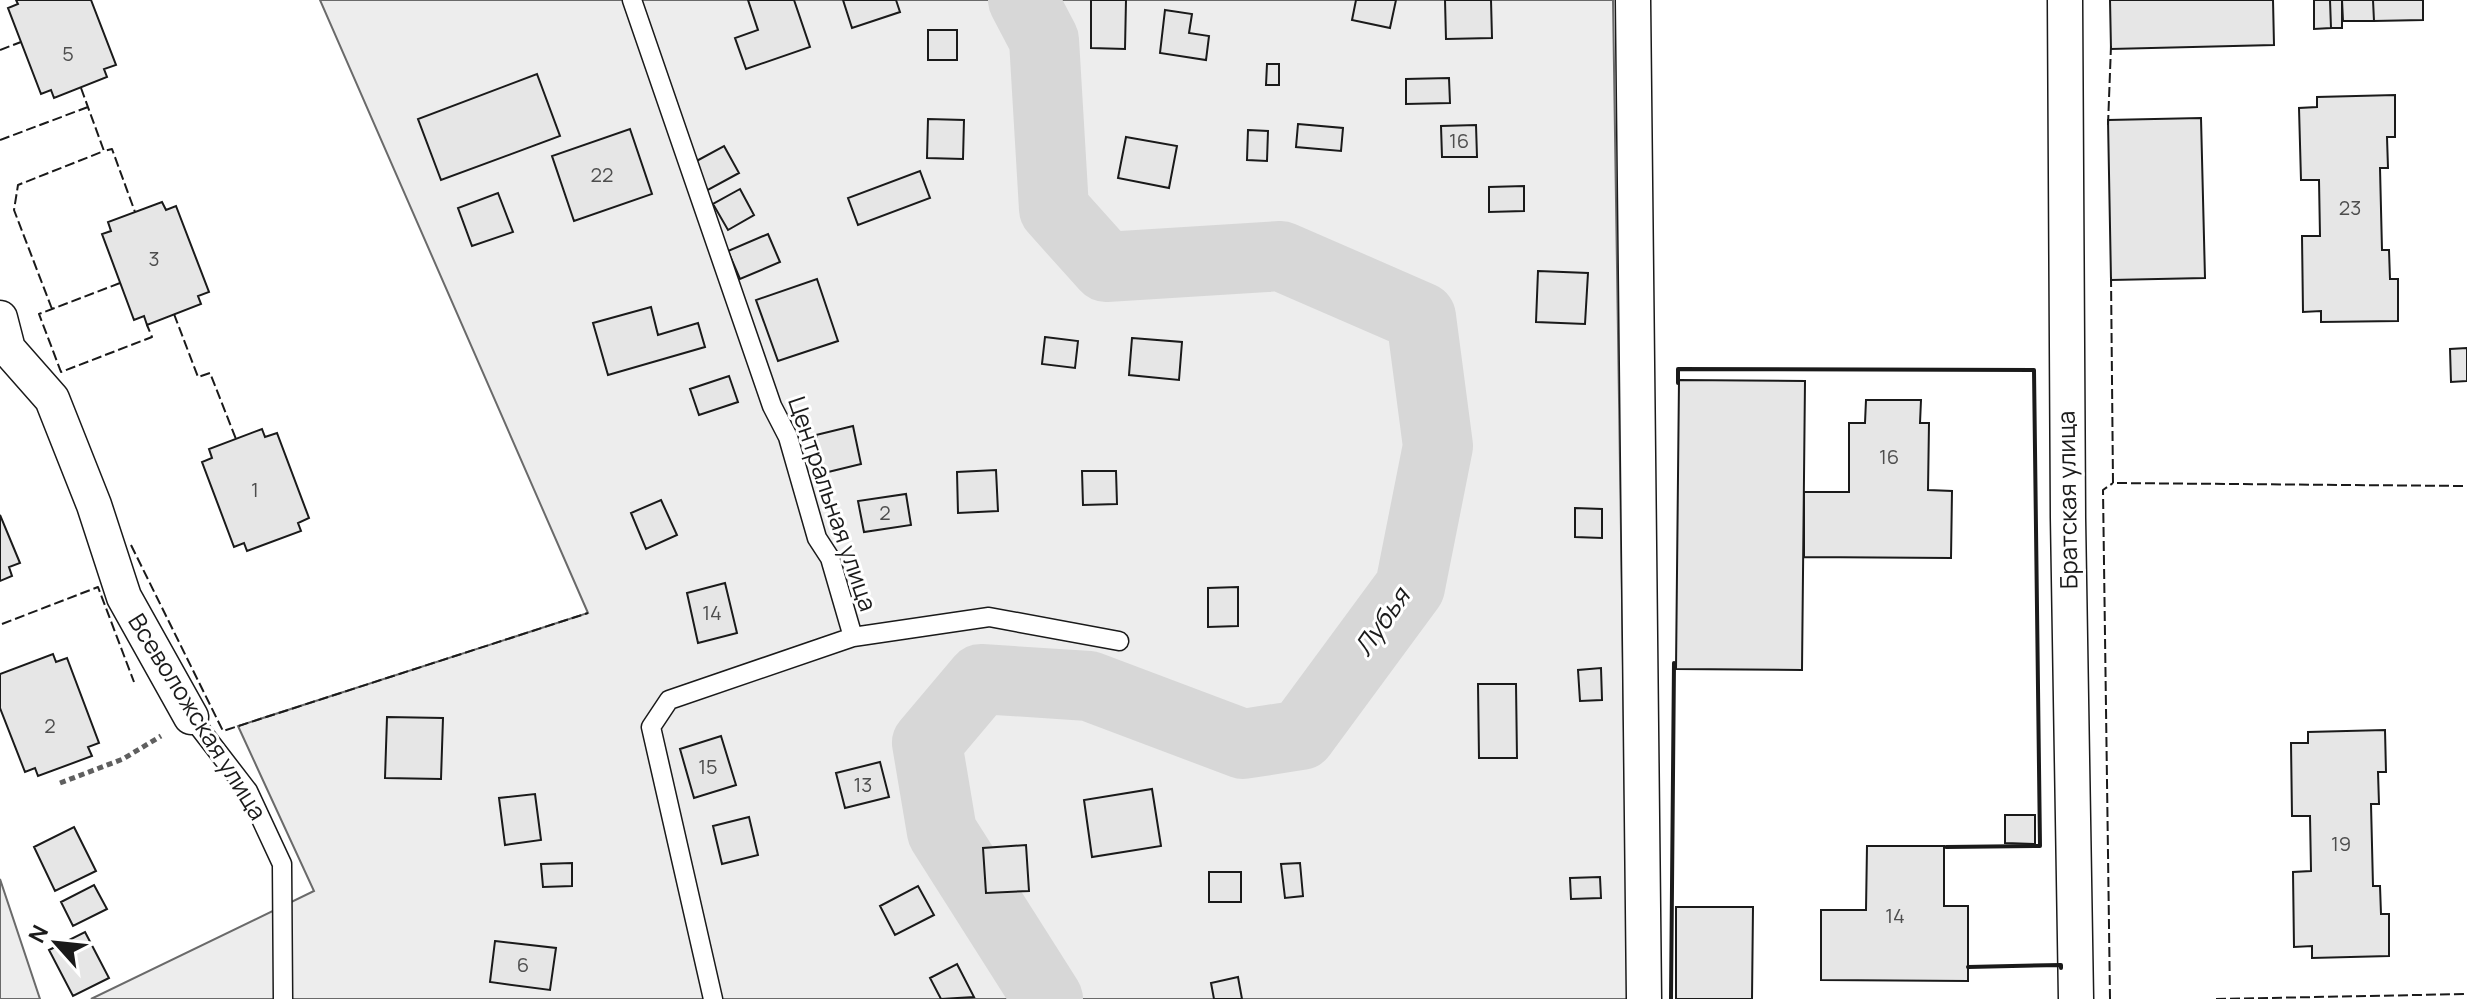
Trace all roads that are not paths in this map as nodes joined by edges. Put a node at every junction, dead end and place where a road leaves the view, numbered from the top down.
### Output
1 (632, 0) edge
2 (1633, 0) edge
3 (2065, 0) edge
4 (3, 340) edge
5 (853, 637) junction
6 (1119, 641) dead end
7 (191, 717) joint
8 (283, 999) edge
9 (713, 999) edge
10 (1644, 999) edge
11 (2076, 999) edge

1 - 5 lane, Центральная улица
2 - 10 street
3 - 11 street, Братская улица
4 - 7 street, Всеволожская улица
5 - 6 lane
5 - 9 lane, Центральная улица
7 - 8 lane, Всеволожская улица

